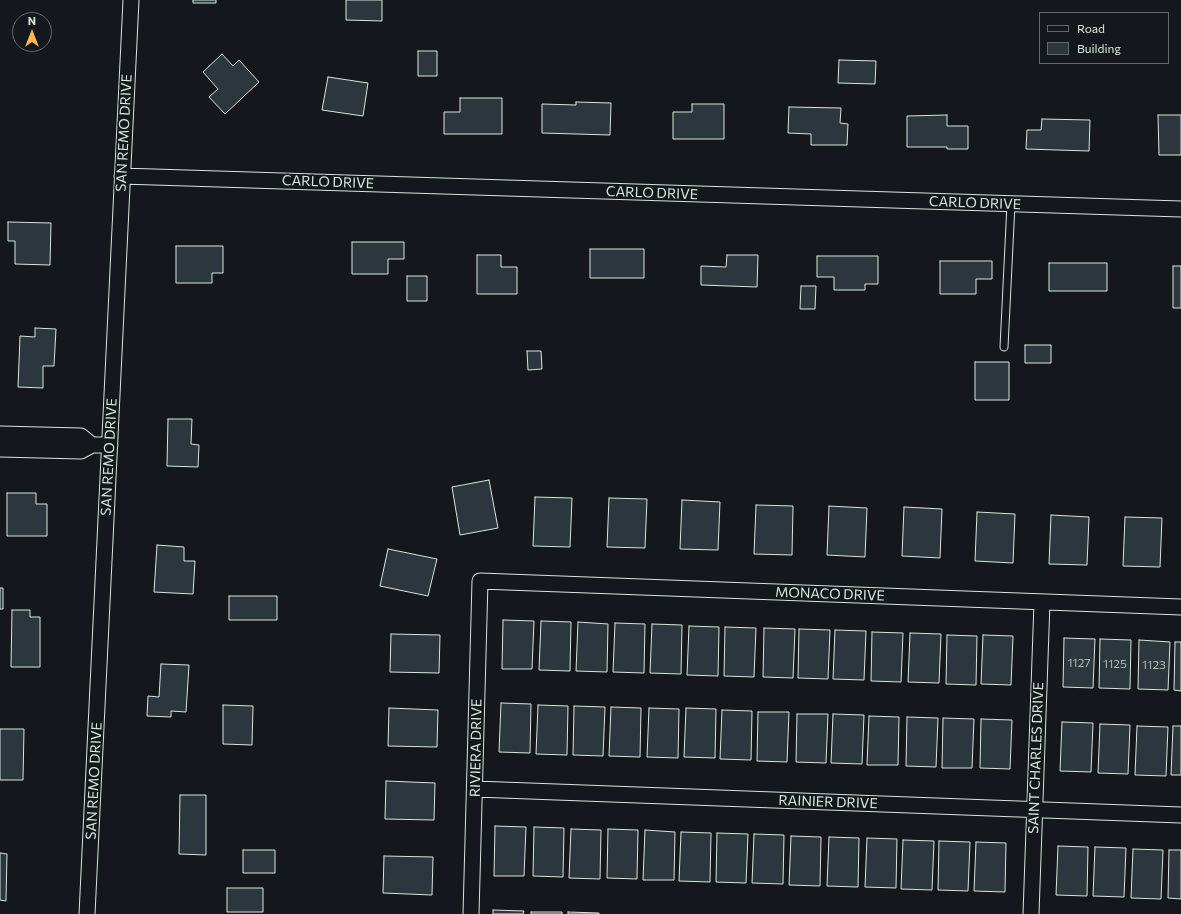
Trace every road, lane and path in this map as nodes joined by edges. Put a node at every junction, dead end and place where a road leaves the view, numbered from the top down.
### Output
1 (131, 0) edge
2 (122, 176) junction
3 (1011, 204) junction
4 (1181, 210) edge
5 (1004, 347) dead end
6 (0, 434) edge
7 (92, 445) junction
8 (110, 445) junction
9 (0, 449) edge
10 (480, 581) joint
11 (1042, 602) junction
12 (1181, 607) edge
13 (475, 789) junction
14 (1035, 810) junction
15 (1181, 815) edge
16 (87, 914) edge
17 (471, 914) edge
18 (1031, 914) edge

1 - 2 street, SAN REMO DRIVE
2 - 3 street, CARLO DRIVE
2 - 8 street, SAN REMO DRIVE
3 - 4 street, CARLO DRIVE
3 - 5 lane
6 - 7 street
7 - 8 street
7 - 9 street
8 - 16 street, SAN REMO DRIVE
10 - 11 street, MONACO DRIVE
10 - 13 street, RIVIERA DRIVE
11 - 12 street, MONACO DRIVE
11 - 14 street, SAINT CHARLES DRIVE
13 - 14 street, RAINIER DRIVE
13 - 17 street, RIVIERA DRIVE
14 - 15 street, RAINIER DRIVE
14 - 18 street, SAINT CHARLES DRIVE

